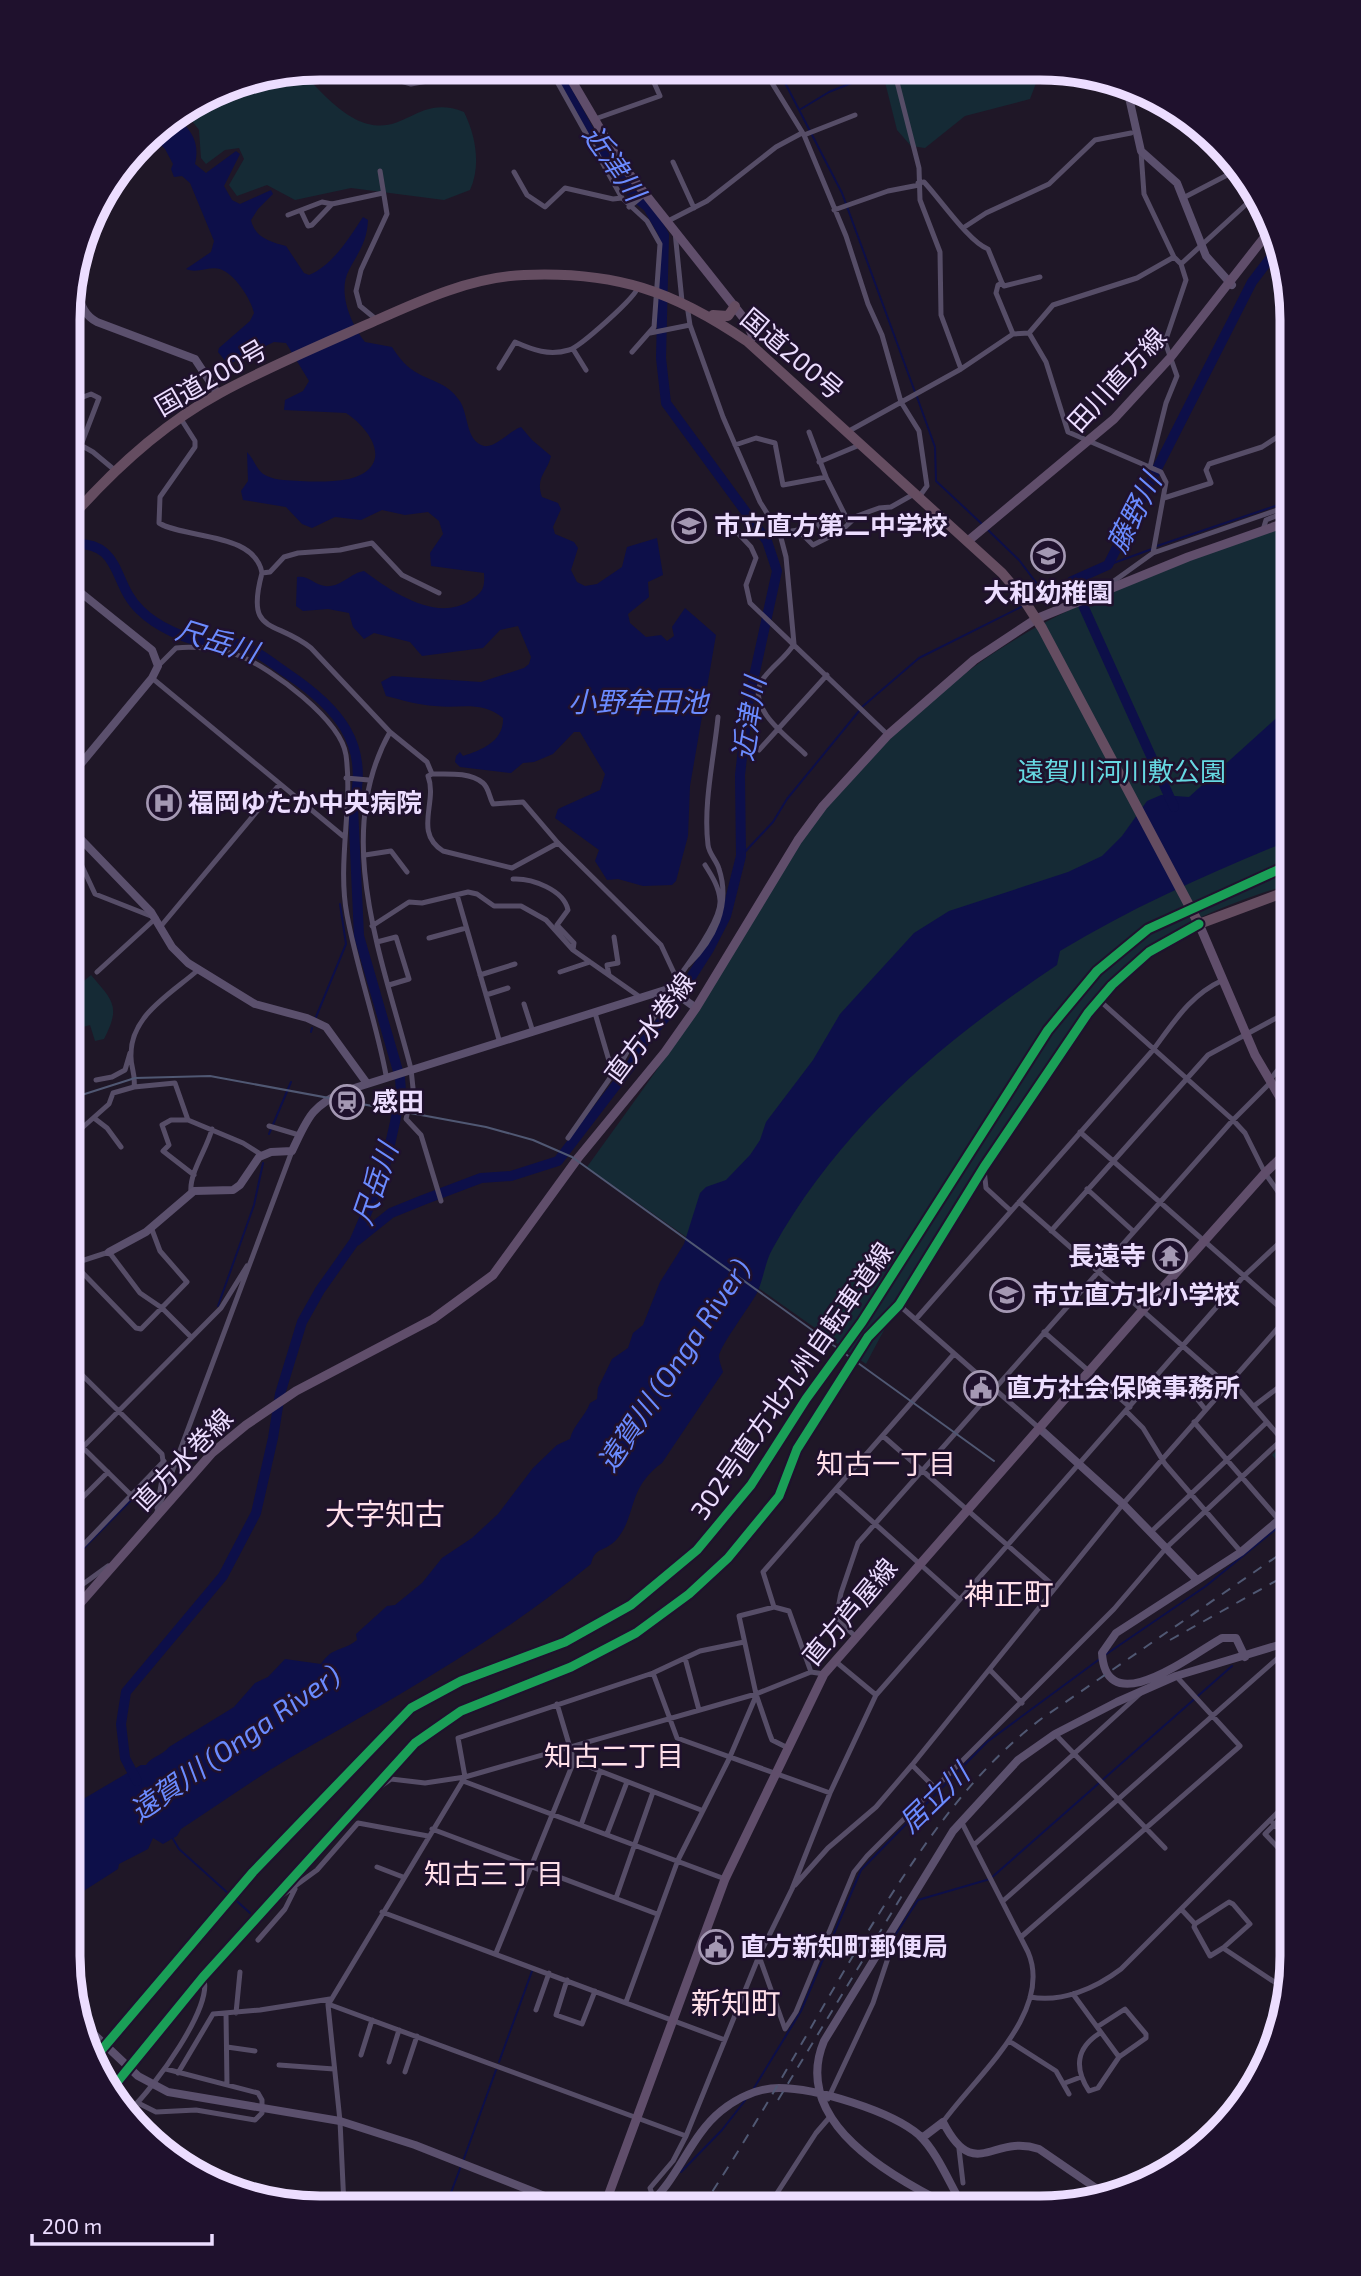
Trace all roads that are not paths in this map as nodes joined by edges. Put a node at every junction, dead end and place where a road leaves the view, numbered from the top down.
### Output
1 (398, 80) edge
2 (433, 80) edge
3 (556, 80) edge
4 (572, 80) edge
5 (657, 80) edge
6 (776, 80) edge
7 (897, 80) edge
8 (653, 82) joint
9 (772, 82) joint
10 (1129, 98) edge
11 (855, 115) dead end
12 (595, 119) junction
13 (1131, 133) dead end
14 (803, 134) junction
15 (1141, 150) junction
16 (673, 162) dead end
17 (380, 171) dead end
18 (514, 172) dead end
19 (1230, 173) edge
20 (919, 184) junction
21 (383, 193) junction
22 (643, 196) junction
23 (622, 198) junction
24 (1183, 198) junction
25 (1249, 202) edge
26 (332, 204) junction
27 (630, 206) junction
28 (694, 208) junction
29 (834, 210) junction
30 (301, 211) junction
31 (288, 215) dead end
32 (668, 221) junction
33 (963, 228) junction
34 (675, 230) junction
35 (1265, 237) edge
36 (1266, 241) edge
37 (1202, 247) junction
38 (1174, 257) junction
39 (1181, 264) junction
40 (1040, 278) dead end
41 (1002, 283) junction
42 (1230, 284) junction
43 (638, 287) junction
44 (656, 291) junction
45 (682, 301) junction
46 (735, 306) junction
47 (81, 308) edge
48 (83, 312) junction
49 (704, 313) junction
50 (80, 315) edge
51 (374, 322) junction
52 (690, 325) junction
53 (653, 333) junction
54 (1029, 333) junction
55 (1013, 334) junction
56 (748, 342) junction
57 (573, 349) junction
58 (632, 352) dead end
59 (1171, 359) junction
60 (499, 369) dead end
61 (961, 369) junction
62 (586, 370) dead end
63 (218, 394) junction
64 (80, 399) edge
65 (901, 402) junction
66 (181, 419) junction
67 (849, 431) junction
68 (809, 432) dead end
69 (1280, 435) edge
70 (862, 444) junction
71 (1092, 444) junction
72 (81, 445) joint
73 (735, 445) junction
74 (819, 461) junction
75 (1150, 467) junction
76 (117, 472) junction
77 (826, 477) junction
78 (917, 495) junction
79 (1164, 498) junction
80 (80, 509) edge
81 (1280, 509) edge
82 (1280, 514) edge
83 (816, 521) dead end
84 (849, 523) junction
85 (1280, 524) edge
86 (735, 530) dead end
87 (1262, 530) junction
88 (779, 533) junction
89 (827, 537) junction
90 (970, 543) junction
91 (1153, 553) junction
92 (262, 573) junction
93 (1111, 588) junction
94 (80, 592) edge
95 (439, 593) dead end
96 (1039, 623) junction
97 (794, 644) junction
98 (158, 666) junction
99 (827, 675) junction
100 (152, 678) junction
101 (719, 717) dead end
102 (780, 727) junction
103 (390, 732) junction
104 (888, 735) junction
105 (759, 750) dead end
106 (805, 754) dead end
107 (80, 764) edge
108 (432, 774) junction
109 (347, 778) junction
110 (368, 780) junction
111 (279, 785) junction
112 (343, 835) junction
113 (80, 840) edge
114 (558, 843) junction
115 (365, 855) junction
116 (80, 864) edge
117 (705, 865) dead end
118 (407, 873) dead end
119 (513, 879) dead end
120 (1280, 892) edge
121 (457, 895) junction
122 (1198, 921) junction
123 (158, 922) junction
124 (372, 926) junction
125 (466, 928) junction
126 (614, 937) dead end
127 (429, 938) dead end
128 (377, 942) junction
129 (573, 950) junction
130 (590, 962) junction
131 (515, 964) dead end
132 (688, 965) junction
133 (198, 970) junction
134 (97, 972) dead end
135 (560, 972) dead end
136 (480, 975) junction
137 (609, 975) junction
138 (1223, 980) junction
139 (389, 985) junction
140 (508, 988) dead end
141 (674, 988) junction
142 (486, 995) junction
143 (640, 997) junction
144 (1098, 1000) junction
145 (524, 1004) dead end
146 (696, 1008) junction
147 (595, 1013) junction
148 (1280, 1016) edge
149 (533, 1032) junction
150 (1247, 1035) junction
151 (500, 1043) junction
152 (1153, 1050) junction
153 (130, 1053) junction
154 (610, 1064) dead end
155 (411, 1069) junction
156 (1280, 1069) edge
157 (386, 1075) junction
158 (1185, 1078) junction
159 (96, 1080) dead end
160 (366, 1082) junction
161 (1270, 1082) junction
162 (134, 1087) junction
163 (1280, 1098) edge
164 (94, 1118) junction
165 (188, 1119) junction
166 (1233, 1119) junction
167 (271, 1126) dead end
168 (212, 1129) junction
169 (80, 1130) edge
170 (1080, 1132) junction
171 (299, 1135) junction
172 (568, 1138) dead end
173 (121, 1147) dead end
174 (292, 1151) junction
175 (262, 1155) junction
176 (1280, 1159) edge
177 (1112, 1161) junction
178 (984, 1167) junction
179 (1265, 1173) junction
180 (194, 1175) junction
181 (1087, 1189) junction
182 (191, 1192) junction
183 (1280, 1192) edge
184 (440, 1201) dead end
185 (1019, 1202) junction
186 (1159, 1202) junction
187 (1011, 1211) junction
188 (150, 1227) junction
189 (1051, 1231) junction
190 (1133, 1231) junction
191 (1203, 1242) junction
192 (1280, 1242) edge
193 (109, 1252) junction
194 (80, 1261) edge
195 (250, 1261) junction
196 (1096, 1272) junction
197 (80, 1273) edge
198 (1243, 1277) junction
199 (900, 1305) junction
200 (1280, 1306) edge
201 (162, 1308) junction
202 (1141, 1312) junction
203 (916, 1320) junction
204 (1280, 1327) edge
205 (1044, 1332) junction
206 (191, 1337) junction
207 (1182, 1348) junction
208 (954, 1354) junction
209 (1089, 1371) junction
210 (80, 1373) edge
211 (1226, 1384) junction
212 (1280, 1386) edge
213 (993, 1389) junction
214 (1215, 1397) junction
215 (1254, 1406) junction
216 (1128, 1409) junction
217 (1205, 1409) junction
218 (119, 1413) junction
219 (1194, 1422) junction
220 (1267, 1422) junction
221 (1039, 1428) junction
222 (883, 1436) junction
223 (1280, 1438) edge
224 (1280, 1442) edge
225 (80, 1445) edge
226 (84, 1449) junction
227 (80, 1452) edge
228 (1161, 1459) junction
229 (1226, 1460) junction
230 (164, 1461) junction
231 (1079, 1463) junction
232 (922, 1470) junction
233 (108, 1472) junction
234 (1242, 1478) junction
235 (836, 1489) junction
236 (1191, 1494) junction
237 (132, 1496) junction
238 (82, 1498) dead end
239 (1123, 1503) junction
240 (967, 1510) junction
241 (1205, 1511) junction
242 (156, 1517) junction
243 (1279, 1520) joint
244 (875, 1524) junction
245 (1152, 1531) junction
246 (1007, 1545) junction
247 (1167, 1547) junction
248 (80, 1549) edge
249 (1241, 1552) junction
250 (117, 1562) junction
251 (918, 1563) junction
252 (1197, 1580) junction
253 (80, 1586) edge
254 (1055, 1587) junction
255 (959, 1599) junction
256 (80, 1604) edge
257 (774, 1606) junction
258 (855, 1636) junction
259 (744, 1642) junction
260 (1280, 1647) edge
261 (1280, 1653) edge
262 (1245, 1657) junction
263 (685, 1658) junction
264 (834, 1660) junction
265 (991, 1671) junction
266 (811, 1672) junction
267 (653, 1673) junction
268 (824, 1674) junction
269 (1176, 1676) junction
270 (1144, 1690) junction
271 (756, 1694) junction
272 (876, 1695) junction
273 (1022, 1703) junction
274 (558, 1704) junction
275 (699, 1710) junction
276 (1213, 1717) junction
277 (667, 1718) junction
278 (1055, 1734) junction
279 (569, 1747) junction
280 (786, 1747) junction
281 (1075, 1755) junction
282 (729, 1759) junction
283 (574, 1761) junction
284 (912, 1765) junction
285 (600, 1772) junction
286 (774, 1773) junction
287 (464, 1779) junction
288 (627, 1782) junction
289 (934, 1787) junction
290 (653, 1792) junction
291 (830, 1793) junction
292 (362, 1799) junction
293 (1118, 1800) junction
294 (701, 1810) junction
295 (1280, 1812) edge
296 (553, 1815) junction
297 (1280, 1815) edge
298 (961, 1821) junction
299 (1272, 1822) junction
300 (581, 1825) junction
301 (1146, 1828) junction
302 (432, 1829) junction
303 (1280, 1830) edge
304 (607, 1835) junction
305 (428, 1836) junction
306 (975, 1843) junction
307 (635, 1844) junction
308 (1165, 1848) dead end
309 (1280, 1850) edge
310 (678, 1860) junction
311 (533, 1866) junction
312 (377, 1867) dead end
313 (403, 1877) junction
314 (725, 1879) junction
315 (295, 1888) junction
316 (792, 1889) junction
317 (617, 1898) junction
318 (1003, 1901) junction
319 (265, 1908) junction
320 (1181, 1909) junction
321 (382, 1912) junction
322 (657, 1914) junction
323 (1195, 1924) junction
324 (1021, 1937) junction
325 (258, 1940) dead end
326 (884, 1941) junction
327 (1223, 1948) junction
328 (496, 1954) junction
329 (759, 1956) junction
330 (240, 1972) dead end
331 (549, 1973) junction
332 (203, 1977) junction
333 (567, 1980) junction
334 (1278, 1985) edge
335 (595, 1991) junction
336 (1073, 1994) junction
337 (1030, 1997) junction
338 (329, 2001) junction
339 (626, 2002) junction
340 (536, 2010) dead end
341 (236, 2012) junction
342 (226, 2013) junction
343 (673, 2019) junction
344 (372, 2020) junction
345 (399, 2030) junction
346 (1098, 2030) junction
347 (94, 2035) edge
348 (417, 2036) junction
349 (724, 2039) junction
350 (1009, 2041) junction
351 (227, 2047) junction
352 (255, 2051) dead end
353 (360, 2055) dead end
354 (1119, 2057) junction
355 (389, 2062) dead end
356 (279, 2065) dead end
357 (130, 2069) junction
358 (166, 2069) junction
359 (334, 2069) junction
360 (405, 2072) dead end
361 (178, 2073) junction
362 (1081, 2077) junction
363 (117, 2083) edge
364 (1065, 2083) junction
365 (227, 2085) junction
366 (1069, 2094) dead end
367 (138, 2103) junction
368 (134, 2106) edge
369 (825, 2107) junction
370 (259, 2108) junction
371 (636, 2117) junction
372 (829, 2118) junction
373 (340, 2121) junction
374 (943, 2122) junction
375 (685, 2136) junction
376 (922, 2138) junction
377 (959, 2149) junction
378 (963, 2183) dead end
379 (1097, 2189) edge
380 (923, 2191) junction
381 (344, 2196) edge
382 (544, 2196) edge
383 (608, 2196) edge
384 (653, 2196) edge
385 (658, 2196) edge
386 (775, 2196) edge
387 (920, 2196) edge
388 (932, 2196) edge
389 (957, 2196) edge

1 - 2 street
3 - 23 street
4 - 12 main road
5 - 8 street
6 - 9 street
7 - 20 street
8 - 12 street
9 - 14 street
10 - 15 street
11 - 14 street
12 - 22 main road
13 - 33 street
14 - 28 street
14 - 29 street
15 - 24 street
15 - 38 street
16 - 28 street
17 - 21 street
18 - 23 street
19 - 24 street
20 - 29 street
20 - 33 street
20 - 61 street
21 - 26 street
21 - 51 street
22 - 27 street
22 - 32 main road
23 - 27 street
24 - 37 street
25 - 37 street
26 - 30 street
26 - 30 street
27 - 44 street
28 - 32 street
29 - 65 street
30 - 31 street
32 - 34 main road
33 - 41 street
34 - 45 street
34 - 46 main road
35 - 42 main road, 田川直方線
36 - 42 main road, 田川直方線
37 - 39 street
37 - 42 street
38 - 39 street
38 - 54 street
39 - 59 street
40 - 41 street
41 - 55 street
42 - 59 main road, 田川直方線
43 - 44 highway, 国道200号
43 - 51 highway, 国道200号
43 - 57 street
44 - 45 highway, 国道200号
44 - 53 street
45 - 49 highway, 国道200号
45 - 52 street
46 - 49 highway
46 - 56 main road
47 - 48 street
48 - 50 street
48 - 63 street
49 - 56 highway, 国道200号
51 - 63 highway, 国道200号
52 - 53 street
52 - 73 street
53 - 58 street
54 - 55 street
54 - 71 street
55 - 61 street
56 - 67 highway, 国道200号
57 - 60 street
57 - 62 street
59 - 71 main road, 田川直方線
59 - 75 street
61 - 65 street
63 - 66 highway, 国道200号
64 - 72 street
65 - 67 street
65 - 78 street
66 - 76 highway, 国道200号
66 - 92 street
67 - 70 highway, 国道200号
68 - 74 street
69 - 79 street
70 - 74 street
70 - 78 highway, 国道200号
71 - 75 street
71 - 90 main road, 田川直方線
72 - 76 street
73 - 77 street
73 - 88 street
74 - 77 street
75 - 79 street
76 - 80 highway, 国道200号
77 - 84 street
78 - 84 street
78 - 90 highway, 国道200号
79 - 91 street
81 - 91 street
82 - 87 street
83 - 89 street
84 - 89 street
85 - 87 main road, 直方水巻線
86 - 97 street
87 - 93 main road, 直方水巻線
88 - 89 street
88 - 97 street
90 - 96 highway, 国道200号
91 - 93 street
92 - 95 street
92 - 103 street
93 - 96 main road, 直方水巻線
94 - 98 street
96 - 104 main road, 直方水巻線
96 - 122 highway, 国道200号
97 - 99 street
97 - 102 street
98 - 100 street
98 - 109 street
99 - 102 street
99 - 104 street
100 - 107 street
100 - 111 street
101 - 132 street
102 - 105 street
102 - 106 street
103 - 108 street
103 - 110 street
104 - 146 main road, 直方水巻線
108 - 114 street
108 - 114 street
109 - 110 street
109 - 112 street
110 - 115 street
111 - 112 street
111 - 123 street
112 - 157 street
113 - 123 street
114 - 141 street
115 - 118 street
115 - 124 street
116 - 123 street
117 - 132 street
119 - 129 street
120 - 122 highway
121 - 124 street
121 - 125 street
121 - 129 street
122 - 138 main road
122 - 144 street
123 - 133 street
123 - 134 street
124 - 128 street
125 - 127 street
125 - 136 street
126 - 137 street
128 - 139 street
128 - 139 street
129 - 130 street
130 - 135 street
130 - 137 street
131 - 136 street
132 - 141 street
133 - 153 street
133 - 160 street
136 - 142 street
137 - 143 street
138 - 150 main road
138 - 152 street
139 - 155 street
140 - 142 street
141 - 143 street
141 - 146 street
141 - 172 street
142 - 151 street
143 - 147 street
144 - 152 street
144 - 178 street
145 - 149 street
146 - 242 main road, 直方水巻線
147 - 149 street
147 - 154 street
148 - 150 street
149 - 151 street
150 - 158 street
150 - 161 main road
151 - 155 street
152 - 158 street
152 - 170 street
153 - 159 street
153 - 162 street
155 - 157 street
155 - 184 street
156 - 161 street
157 - 160 street
158 - 166 street
158 - 177 street
160 - 171 street
161 - 163 main road
161 - 166 street
162 - 164 street
162 - 165 street
164 - 169 street
164 - 173 street
165 - 168 street
165 - 180 street
166 - 179 street
166 - 186 street
167 - 171 street
168 - 175 street
168 - 180 street
170 - 177 street
170 - 185 street
171 - 174 street
174 - 175 street
174 - 195 street
175 - 182 street
176 - 179 main road, 直方芦屋線
177 - 181 street
177 - 186 street
178 - 187 street
178 - 199 street
179 - 183 street
179 - 191 main road, 直方芦屋線
180 - 182 street
181 - 189 street
181 - 190 street
182 - 188 street
185 - 187 street
185 - 189 street
186 - 190 street
186 - 191 street
187 - 203 street
188 - 193 street
188 - 201 street
189 - 196 street
190 - 196 street
191 - 198 street
191 - 202 main road, 直方芦屋線
192 - 198 street
193 - 194 street
193 - 201 street
195 - 206 street
195 - 242 street
196 - 202 street
196 - 205 street
197 - 201 street
198 - 200 street
198 - 207 street
199 - 203 street
199 - 292 street
201 - 206 street
202 - 207 street
202 - 209 main road, 直方芦屋線
203 - 208 street
204 - 211 street
205 - 209 street
205 - 213 street
206 - 218 street
207 - 211 street
207 - 216 street
208 - 213 street
208 - 222 street
209 - 216 street
209 - 221 main road, 直方芦屋線
210 - 218 street
211 - 214 street
211 - 215 street
212 - 215 street
213 - 221 street
213 - 232 street
214 - 217 street
214 - 217 street
215 - 220 street
216 - 228 street
216 - 231 street
217 - 219 street
218 - 226 street
218 - 230 street
219 - 228 street
219 - 229 street
220 - 223 street
220 - 229 street
221 - 231 street
221 - 240 main road, 直方芦屋線
222 - 232 street
222 - 235 street
224 - 234 street
225 - 226 street
226 - 227 street
226 - 233 street
228 - 236 street
228 - 239 street
229 - 234 street
229 - 236 street
230 - 237 street
230 - 242 street
231 - 239 street
231 - 246 street
232 - 240 street
232 - 244 street
233 - 237 street
233 - 238 street
234 - 241 street
234 - 243 street
235 - 244 street
235 - 257 street
236 - 241 street
236 - 245 street
237 - 248 street
239 - 245 street
239 - 254 street
240 - 246 street
240 - 251 main road, 直方芦屋線
241 - 247 street
241 - 249 street
242 - 250 main road, 直方水巻線
243 - 249 street
244 - 251 street
244 - 258 street
245 - 247 street
246 - 254 street
246 - 255 street
247 - 252 street
247 - 273 street
249 - 252 street
250 - 253 street
250 - 256 main road, 直方水巻線
251 - 255 street
251 - 258 main road, 直方芦屋線
252 - 262 street
254 - 265 street
255 - 272 street
257 - 259 street
257 - 266 street
258 - 264 main road, 直方芦屋線
259 - 263 street
259 - 271 street
260 - 262 street
261 - 276 street
262 - 269 street
263 - 267 street
263 - 275 street
264 - 268 main road, 直方芦屋線
264 - 272 street
265 - 273 street
265 - 284 street
266 - 268 street
266 - 271 street
267 - 274 street
267 - 277 street
268 - 280 main road, 直方芦屋線
269 - 270 street
269 - 276 street
270 - 278 street
270 - 281 street
271 - 275 street
271 - 280 street
271 - 282 street
272 - 291 street
273 - 289 street
274 - 279 street
274 - 287 street
275 - 277 street
276 - 293 street
276 - 301 street
277 - 279 street
277 - 282 street
278 - 281 street
278 - 298 street
279 - 283 street
279 - 287 street
280 - 286 main road, 直方芦屋線
281 - 293 street
281 - 306 street
282 - 286 street
282 - 294 street
283 - 285 street
283 - 296 street
284 - 289 street
284 - 316 street
285 - 288 street
285 - 300 street
286 - 291 street
286 - 314 main road, 直方芦屋線
287 - 292 street
287 - 296 street
287 - 302 street
288 - 290 street
288 - 304 street
289 - 329 street
290 - 294 street
290 - 307 street
291 - 316 street
292 - 319 street
293 - 301 street
293 - 318 street
294 - 310 street
295 - 299 street
296 - 300 street
296 - 311 street
297 - 299 street
298 - 306 street
298 - 326 street
299 - 303 street
299 - 309 street
299 - 320 street
300 - 304 street
301 - 308 street
301 - 324 street
302 - 305 street
302 - 311 street
304 - 307 street
305 - 313 street
305 - 315 street
306 - 318 street
307 - 310 street
307 - 317 street
310 - 314 street
310 - 322 street
311 - 317 street
311 - 328 street
312 - 313 street
313 - 321 street
314 - 343 main road, 直方芦屋線
315 - 319 street
315 - 325 street
316 - 329 street
317 - 322 street
318 - 324 street
319 - 332 street
320 - 323 street
320 - 336 street
321 - 328 street
321 - 338 street
322 - 339 street
323 - 327 street
323 - 327 street
324 - 337 street
326 - 369 street
326 - 369 street
327 - 334 street
328 - 331 street
329 - 349 street
330 - 341 street
331 - 333 street
331 - 340 street
332 - 357 street
332 - 358 street
333 - 335 street
333 - 335 street
335 - 339 street
336 - 337 street
336 - 346 street
337 - 350 street
338 - 341 street
338 - 344 street
338 - 359 street
339 - 343 street
341 - 342 street
342 - 351 street
342 - 361 street
343 - 349 street
343 - 371 main road, 直方芦屋線
344 - 345 street
344 - 353 street
345 - 348 street
345 - 355 street
346 - 354 street
346 - 354 street
346 - 362 street
347 - 357 street
348 - 360 street
348 - 371 street
349 - 375 street
350 - 364 street
350 - 374 street
351 - 352 street
351 - 365 street
354 - 362 street
356 - 359 street
357 - 363 street
357 - 370 street
358 - 361 street
358 - 367 street
359 - 373 street
361 - 365 street
362 - 364 street
364 - 366 street
365 - 370 street
367 - 368 street
367 - 370 street
369 - 372 street
370 - 373 street
371 - 375 street
371 - 383 main road, 直方芦屋線
372 - 380 street
372 - 386 street
373 - 381 street
373 - 382 street
374 - 376 street
374 - 377 street
375 - 384 street
376 - 385 street
376 - 389 street
377 - 378 street
377 - 379 street
380 - 387 street
380 - 388 street

